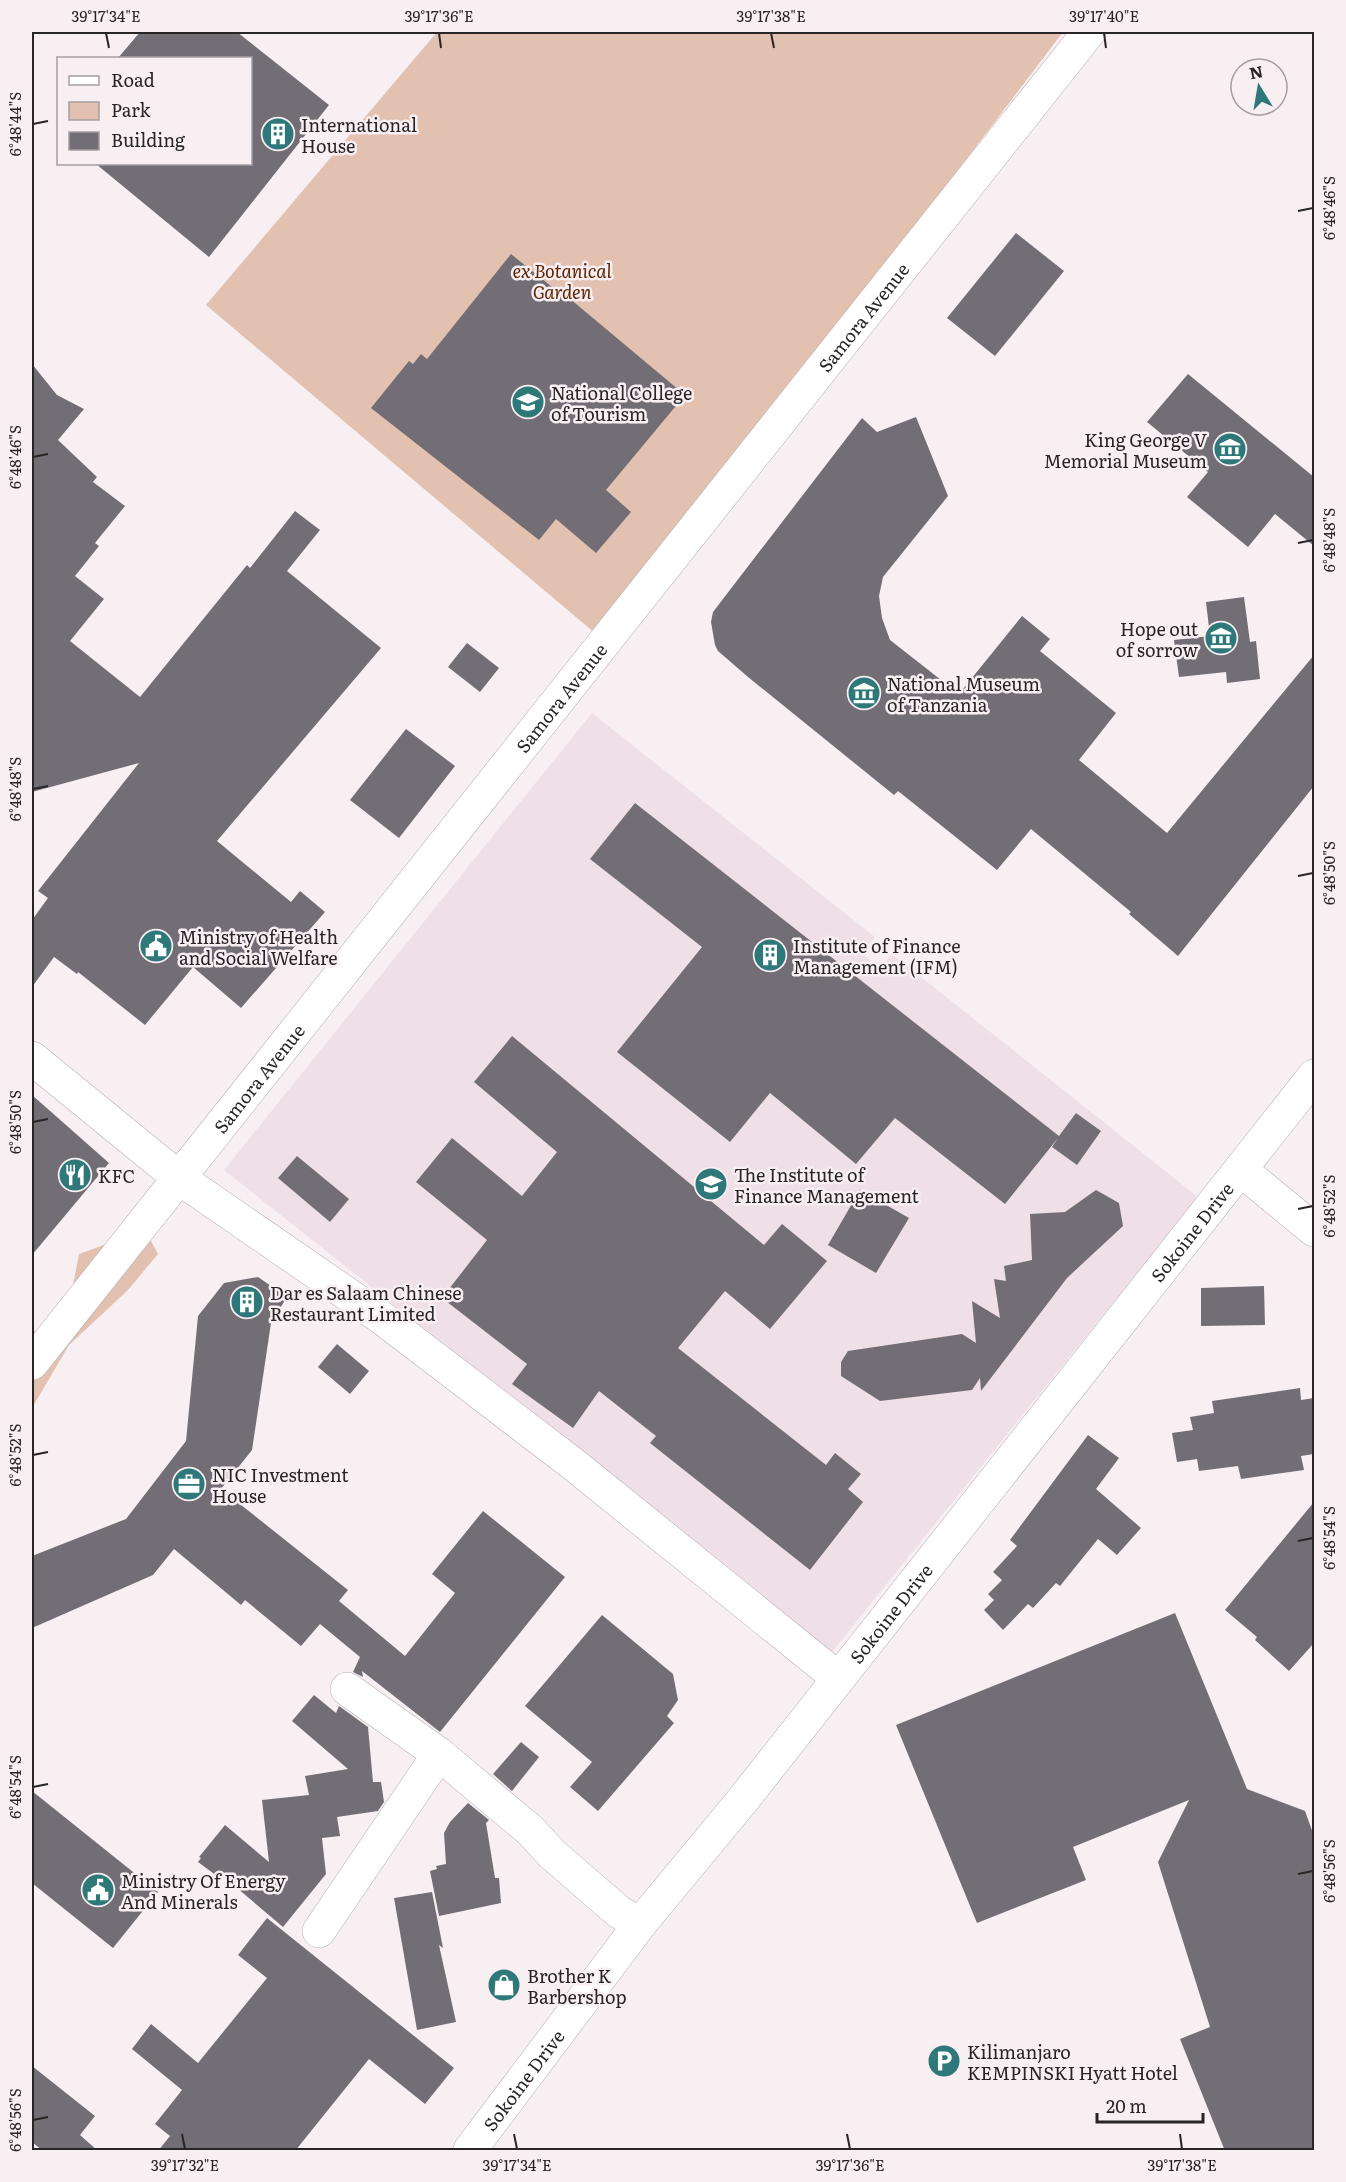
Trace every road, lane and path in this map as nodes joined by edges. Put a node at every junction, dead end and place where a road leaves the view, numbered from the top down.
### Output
1 (1089, 32) edge
2 (32, 1058) edge
3 (1314, 1076) edge
4 (1241, 1170) junction
5 (179, 1178) junction
6 (1314, 1230) edge
7 (32, 1363) edge
8 (838, 1678) junction
9 (347, 1689) dead end
10 (439, 1754) junction
11 (640, 1924) junction
12 (319, 1931) dead end
13 (470, 2151) edge

1 - 5 street, Samora Avenue
2 - 5 street
3 - 4 street, Sokoine Drive
4 - 6 street
4 - 8 street, Sokoine Drive
5 - 7 street, Samora Avenue
5 - 8 street
8 - 11 street, Sokoine Drive
9 - 10 street
10 - 11 street
10 - 12 street
11 - 13 street, Sokoine Drive

